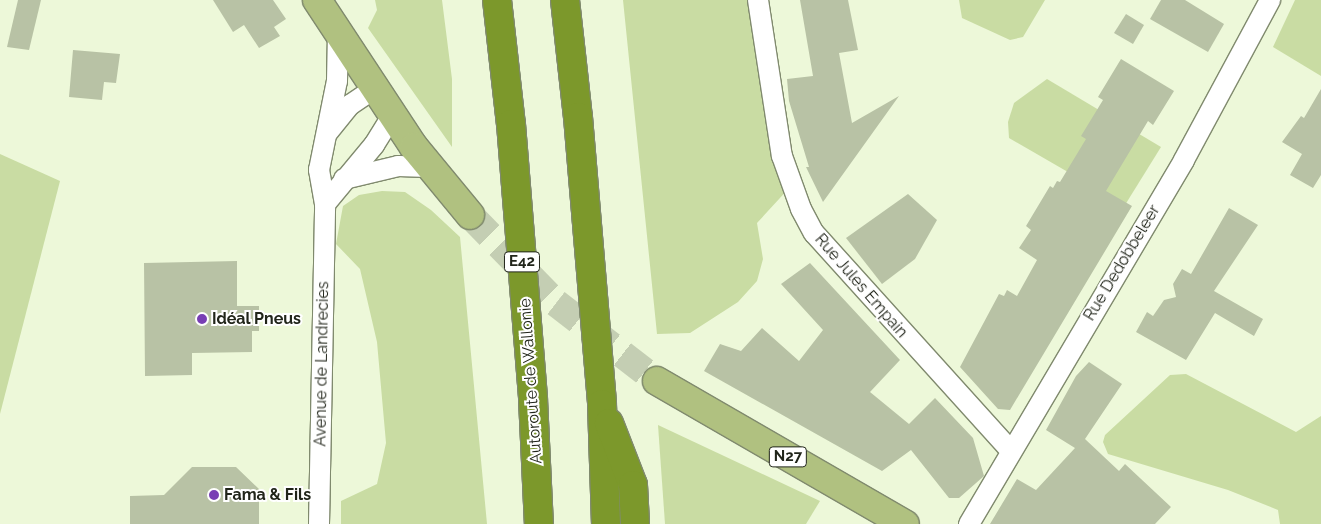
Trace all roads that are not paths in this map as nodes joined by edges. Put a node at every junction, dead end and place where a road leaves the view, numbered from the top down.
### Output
1 (317, 0) edge
2 (497, 0) edge
3 (565, 0) edge
4 (758, 0) edge
5 (1270, 0) edge
6 (338, 33) junction
7 (374, 89) junction
8 (392, 116) junction
9 (327, 133) junction
10 (428, 167) junction
11 (344, 179) junction
12 (325, 204) junction
13 (470, 215) tunnel mouth
14 (657, 382) tunnel mouth
15 (602, 404) junction
16 (1010, 450) junction
17 (319, 524) edge
18 (539, 524) edge
19 (606, 524) edge
20 (635, 524) edge
21 (905, 524) edge
22 (970, 524) edge

1 - 6 main road
2 - 18 highway, Autoroute de Wallonie / E42
3 - 15 highway
4 - 16 street, Rue Jules Empain
5 - 16 street, Rue Dedobbeleer
6 - 7 main road
6 - 9 street, Avenue de Landrecies
7 - 8 main road
7 - 9 street, Avenue de Landrecies
8 - 10 main road
8 - 11 street
9 - 12 street, Avenue de Landrecies
10 - 11 street
10 - 13 main road
11 - 12 street
12 - 17 street, Avenue de Landrecies
14 - 21 main road, N27
15 - 19 highway
15 - 20 highway
16 - 22 street, Rue Dedobbeleer

